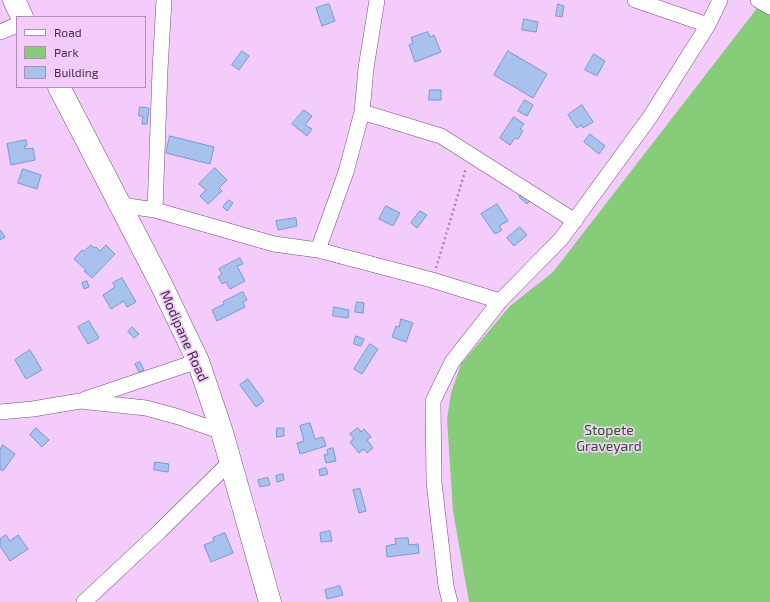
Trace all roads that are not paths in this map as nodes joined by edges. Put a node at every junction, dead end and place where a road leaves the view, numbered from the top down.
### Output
1 (14, 0) edge
2 (164, 0) edge
3 (377, 0) edge
4 (635, 0) edge
5 (720, 0) edge
6 (758, 0) edge
7 (770, 8) edge
8 (22, 16) edge
9 (16, 25) edge
10 (708, 25) junction
11 (0, 32) edge
12 (60, 88) edge
13 (362, 112) junction
14 (121, 205) junction
15 (155, 210) junction
16 (575, 221) junction
17 (318, 250) junction
18 (500, 301) junction
19 (198, 361) junction
20 (80, 401) junction
21 (0, 412) edge
22 (222, 432) junction
23 (230, 462) junction
24 (84, 602) edge
25 (270, 602) edge
26 (450, 602) edge

1 - 8 main road
2 - 15 street
3 - 13 street
4 - 10 street
5 - 10 street
6 - 7 street
9 - 11 street
10 - 16 street
12 - 14 main road, Modipane Road
13 - 16 street
13 - 17 street
14 - 15 street
14 - 19 main road, Modipane Road
15 - 17 street
16 - 18 street
17 - 18 street
18 - 26 street
19 - 20 street
19 - 22 main road, Modipane Road
20 - 21 street
20 - 22 street
22 - 23 main road, Modipane Road
23 - 24 street
23 - 25 main road, Modipane Road

